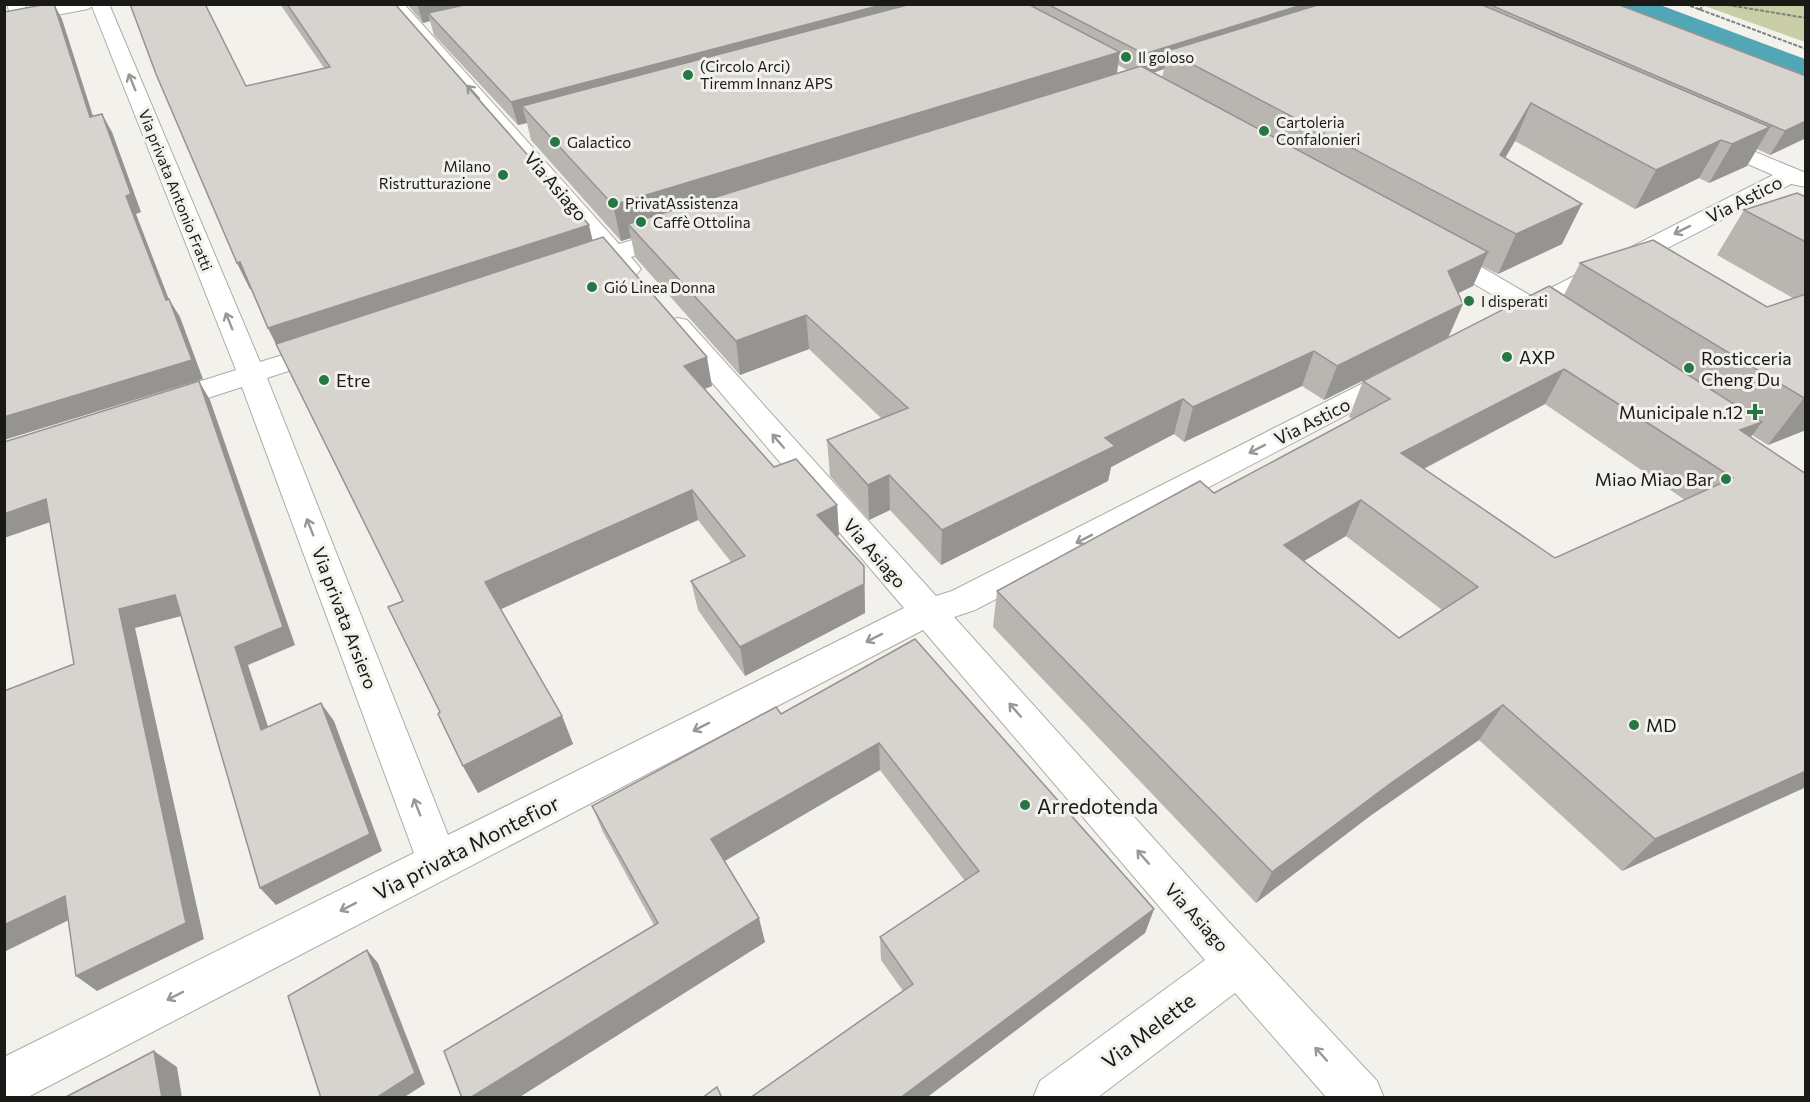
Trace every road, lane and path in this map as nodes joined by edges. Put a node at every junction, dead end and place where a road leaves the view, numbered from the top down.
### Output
1 (88, 4) edge
2 (100, 4) edge
3 (394, 4) edge
4 (1685, 4) edge
5 (1705, 4) edge
6 (1722, 4) edge
7 (1699, 10) junction
8 (13, 14) edge
9 (1806, 18) edge
10 (440, 27) edge
11 (418, 31) junction
12 (1806, 49) edge
13 (1694, 132) edge
14 (1798, 178) edge
15 (701, 226) edge
16 (1419, 241) edge
17 (615, 253) junction
18 (554, 274) edge
19 (643, 285) edge
20 (1534, 307) junction
21 (663, 309) edge
22 (1498, 325) edge
23 (1570, 330) edge
24 (352, 341) edge
25 (1425, 363) edge
26 (252, 375) junction
27 (137, 411) edge
28 (927, 612) junction
29 (438, 862) junction
30 (1238, 963) junction
31 (4, 1083) edge
32 (1057, 1098) edge
33 (1360, 1098) edge

1 - 8 street
26 -> 2 street, Via privata Antonio Fratti
3 - 11 street, Via Asiago
4 - 7 path
5 - 7 path
6 - 9 path
7 - 12 path
10 - 11 street
17 -> 11 street, Via Asiago
13 - 14 street
14 -> 20 street, Via Astico
15 - 17 street
16 - 20 street
17 - 18 street
17 - 19 street, Via Asiago
20 - 22 street, Via Astico
20 - 23 street
28 -> 21 street, Via Asiago
24 - 26 street
25 -> 28 street, Via Astico
26 - 27 street
29 -> 26 street, Via privata Arsiero
28 -> 29 street, Via privata Montefior
30 -> 28 street, Via Asiago
29 -> 31 street, Via privata Montefior
30 - 32 street, Via Melette
33 -> 30 street, Via Asiago

